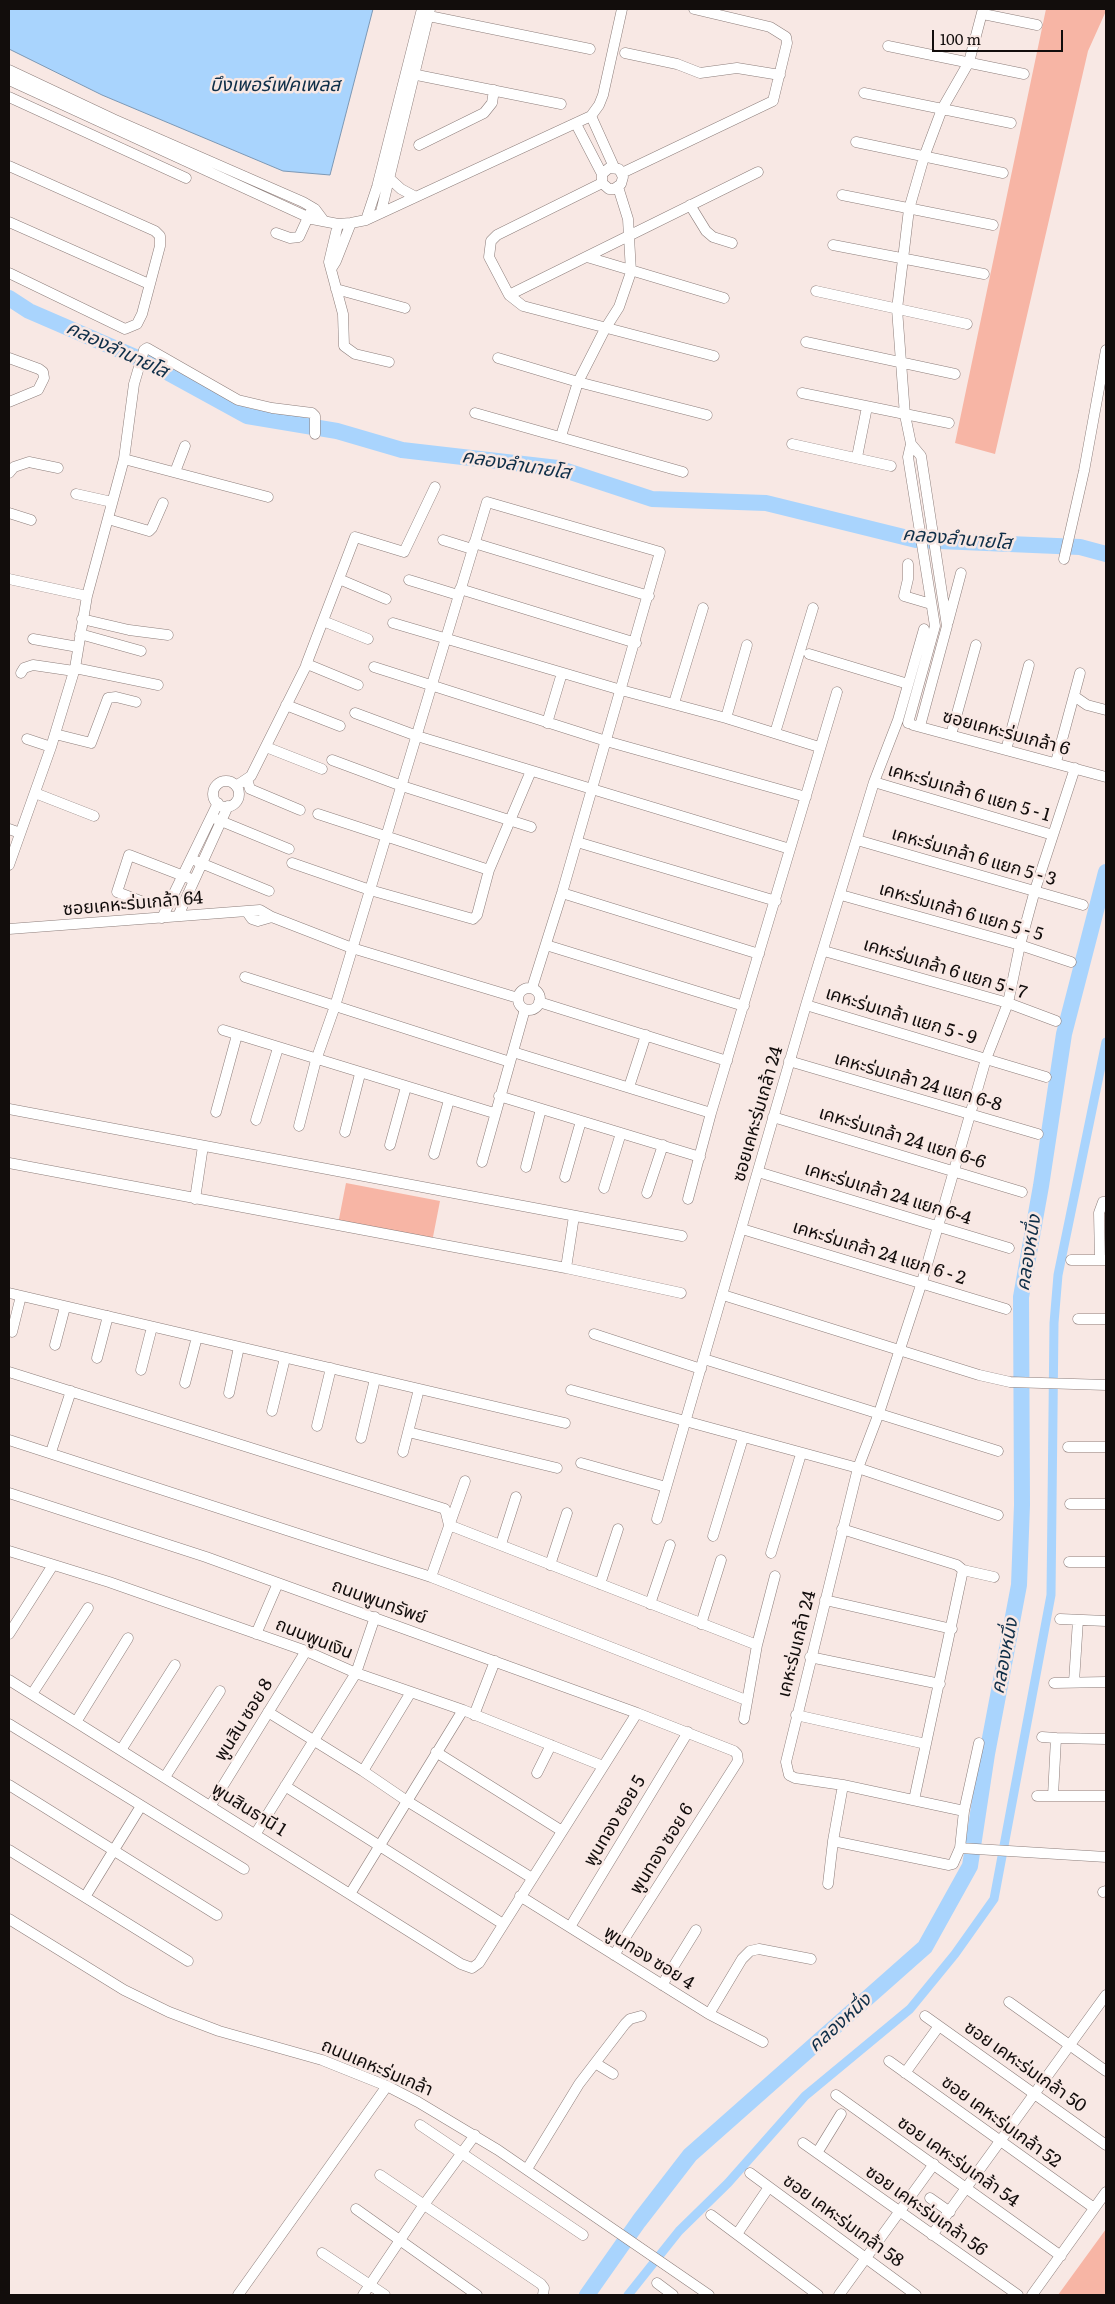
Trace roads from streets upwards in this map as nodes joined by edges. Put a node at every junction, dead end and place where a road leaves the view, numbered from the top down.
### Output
1 (622, 9) edge
2 (694, 9) edge
3 (983, 11) edge
4 (425, 12) edge
5 (1037, 25) dead end
6 (888, 46) dead end
7 (590, 49) dead end
8 (625, 53) dead end
9 (968, 62) junction
10 (9, 70) edge
11 (410, 73) junction
12 (1024, 74) dead end
13 (780, 75) junction
14 (9, 80) edge
15 (494, 90) junction
16 (864, 93) dead end
17 (9, 97) edge
18 (561, 104) dead end
19 (942, 109) junction
20 (591, 116) junction
21 (1011, 123) dead end
22 (576, 124) junction
23 (856, 142) dead end
24 (419, 145) dead end
25 (924, 157) junction
26 (205, 158) junction
27 (9, 166) edge
28 (200, 168) junction
29 (618, 170) junction
30 (758, 172) dead end
31 (1003, 173) dead end
32 (186, 178) dead end
33 (389, 178) junction
34 (602, 178) junction
35 (618, 187) junction
36 (842, 195) dead end
37 (414, 196) junction
38 (690, 205) junction
39 (312, 207) junction
40 (909, 209) junction
41 (381, 212) junction
42 (309, 218) junction
43 (366, 220) junction
44 (324, 221) junction
45 (9, 222) edge
46 (351, 223) junction
47 (338, 224) junction
48 (993, 225) dead end
49 (276, 233) dead end
50 (630, 236) junction
51 (732, 243) dead end
52 (833, 245) dead end
53 (903, 257) junction
54 (587, 258) junction
55 (331, 269) junction
56 (631, 272) junction
57 (9, 273) edge
58 (984, 274) dead end
59 (149, 284) junction
60 (336, 289) junction
61 (816, 292) dead end
62 (509, 295) junction
63 (724, 298) dead end
64 (405, 308) dead end
65 (896, 308) junction
66 (967, 324) dead end
67 (605, 329) junction
68 (806, 342) dead end
69 (1106, 350) edge
70 (714, 356) dead end
71 (9, 358) edge
72 (498, 358) dead end
73 (389, 362) dead end
74 (900, 362) junction
75 (955, 374) dead end
76 (578, 382) junction
77 (802, 393) dead end
78 (9, 402) edge
79 (867, 407) junction
80 (475, 413) dead end
81 (707, 415) dead end
82 (905, 415) junction
83 (949, 423) dead end
84 (315, 433) dead end
85 (561, 436) junction
86 (792, 444) dead end
87 (911, 444) junction
88 (185, 446) dead end
89 (857, 457) junction
90 (124, 459) junction
91 (891, 466) dead end
92 (58, 468) dead end
93 (174, 472) junction
94 (684, 472) dead end
95 (9, 473) edge
96 (435, 487) dead end
97 (76, 494) dead end
98 (268, 497) dead end
99 (112, 502) junction
100 (162, 503) dead end
101 (9, 513) edge
102 (108, 519) junction
103 (31, 520) dead end
104 (443, 540) dead end
105 (473, 546) junction
106 (1064, 559) dead end
107 (908, 564) dead end
108 (961, 573) dead end
109 (9, 579) edge
110 (339, 579) junction
111 (409, 580) dead end
112 (459, 592) junction
113 (87, 596) junction
114 (649, 596) junction
115 (386, 599) dead end
116 (703, 608) dead end
117 (813, 608) dead end
118 (932, 610) junction
119 (945, 612) junction
120 (82, 619) junction
121 (323, 621) junction
122 (393, 623) dead end
123 (947, 626) junction
124 (924, 629) dead end
125 (80, 634) junction
126 (168, 635) dead end
127 (445, 638) junction
128 (33, 639) dead end
129 (368, 639) dead end
130 (636, 643) junction
131 (748, 645) dead end
132 (976, 645) dead end
133 (78, 647) junction
134 (141, 651) dead end
135 (809, 654) dead end
136 (306, 665) junction
137 (1029, 665) dead end
138 (374, 667) dead end
139 (74, 669) junction
140 (21, 673) dead end
141 (562, 673) junction
142 (1080, 673) dead end
143 (908, 684) junction
144 (158, 685) dead end
145 (358, 685) dead end
146 (432, 686) junction
147 (621, 690) junction
148 (837, 692) dead end
149 (1074, 696) junction
150 (136, 702) dead end
151 (674, 703) junction
152 (286, 705) junction
153 (1106, 710) edge
154 (355, 713) dead end
155 (726, 718) junction
156 (903, 722) junction
157 (547, 723) junction
158 (340, 726) dead end
159 (920, 726) junction
160 (776, 733) junction
161 (55, 734) junction
162 (951, 735) junction
163 (417, 736) junction
164 (28, 739) dead end
165 (606, 741) junction
166 (51, 747) junction
167 (266, 747) junction
168 (819, 747) junction
169 (1006, 750) junction
170 (332, 760) dead end
171 (1056, 762) junction
172 (1075, 768) junction
173 (322, 770) dead end
174 (531, 772) junction
175 (1106, 777) edge
176 (247, 779) junction
177 (874, 782) junction
178 (236, 786) junction
179 (402, 786) junction
180 (592, 790) junction
181 (34, 793) junction
182 (806, 797) junction
183 (218, 803) junction
184 (228, 806) junction
185 (300, 810) dead end
186 (318, 814) dead end
187 (94, 816) dead end
188 (210, 817) junction
189 (510, 821) junction
190 (221, 822) junction
191 (531, 827) dead end
192 (9, 829) edge
193 (20, 833) junction
194 (1054, 835) junction
195 (386, 838) junction
196 (857, 840) junction
197 (577, 842) junction
198 (289, 849) dead end
199 (790, 849) junction
200 (191, 858) junction
201 (202, 863) junction
202 (292, 863) dead end
203 (9, 865) edge
204 (489, 870) junction
205 (182, 876) junction
206 (194, 880) junction
207 (370, 890) junction
208 (1035, 890) junction
209 (269, 891) dead end
210 (562, 893) junction
211 (841, 895) junction
212 (776, 901) junction
213 (143, 902) dead end
214 (1083, 905) dead end
215 (247, 912) junction
216 (178, 916) junction
217 (162, 918) junction
218 (272, 918) junction
219 (9, 930) edge
220 (546, 945) junction
221 (1020, 945) junction
222 (352, 948) junction
223 (824, 951) junction
224 (759, 954) junction
225 (1071, 962) dead end
226 (245, 977) dead end
227 (532, 988) junction
228 (518, 998) junction
229 (540, 1002) junction
230 (1008, 1003) junction
231 (806, 1005) junction
232 (335, 1006) junction
233 (744, 1006) junction
234 (524, 1009) junction
235 (1056, 1021) dead end
236 (223, 1030) dead end
237 (238, 1035) junction
238 (646, 1036) junction
239 (278, 1048) junction
240 (511, 1056) junction
241 (986, 1059) junction
242 (316, 1060) junction
243 (727, 1061) junction
244 (789, 1061) junction
245 (360, 1074) junction
246 (1046, 1077) dead end
247 (406, 1087) junction
248 (629, 1087) junction
249 (499, 1096) junction
250 (449, 1100) junction
251 (9, 1109) edge
252 (541, 1109) junction
253 (216, 1112) dead end
254 (494, 1113) junction
255 (711, 1113) junction
256 (972, 1115) junction
257 (773, 1116) junction
258 (256, 1120) dead end
259 (581, 1121) junction
260 (299, 1126) dead end
261 (345, 1132) dead end
262 (621, 1133) junction
263 (1038, 1134) dead end
264 (390, 1145) dead end
265 (663, 1145) junction
266 (203, 1146) junction
267 (434, 1154) dead end
268 (700, 1157) junction
269 (482, 1162) dead end
270 (9, 1163) edge
271 (526, 1167) dead end
272 (954, 1170) junction
273 (758, 1172) junction
274 (565, 1177) dead end
275 (604, 1188) dead end
276 (1022, 1192) dead end
277 (647, 1193) dead end
278 (195, 1199) junction
279 (688, 1199) dead end
280 (1106, 1202) edge
281 (574, 1216) junction
282 (939, 1226) junction
283 (742, 1229) junction
284 (682, 1236) dead end
285 (1009, 1248) dead end
286 (1071, 1260) dead end
287 (1103, 1260) edge
288 (566, 1268) junction
289 (922, 1282) junction
290 (9, 1293) edge
291 (681, 1293) dead end
292 (723, 1295) junction
293 (21, 1296) junction
294 (65, 1307) junction
295 (1006, 1309) dead end
296 (108, 1316) junction
297 (1078, 1319) dead end
298 (1106, 1320) edge
299 (152, 1327) junction
300 (12, 1332) dead end
301 (594, 1334) dead end
302 (197, 1337) junction
303 (55, 1345) dead end
304 (239, 1347) junction
305 (899, 1350) junction
306 (98, 1358) dead end
307 (285, 1358) junction
308 (702, 1364) junction
309 (331, 1368) junction
310 (142, 1370) dead end
311 (9, 1372) edge
312 (375, 1379) junction
313 (185, 1383) dead end
314 (1106, 1384) edge
315 (419, 1389) junction
316 (571, 1390) dead end
317 (71, 1391) junction
318 (228, 1393) dead end
319 (272, 1411) dead end
320 (879, 1413) junction
321 (684, 1422) junction
322 (565, 1423) dead end
323 (317, 1426) dead end
324 (408, 1432) junction
325 (361, 1438) dead end
326 (743, 1438) junction
327 (9, 1440) edge
328 (1068, 1447) dead end
329 (1106, 1447) edge
330 (998, 1451) dead end
331 (51, 1452) junction
332 (403, 1452) dead end
333 (801, 1454) junction
334 (581, 1463) dead end
335 (558, 1468) dead end
336 (858, 1468) junction
337 (464, 1481) dead end
338 (666, 1487) junction
339 (9, 1493) edge
340 (516, 1497) dead end
341 (1070, 1504) dead end
342 (1106, 1504) edge
343 (567, 1513) dead end
344 (998, 1515) dead end
345 (657, 1519) dead end
346 (449, 1525) junction
347 (618, 1529) dead end
348 (842, 1529) junction
349 (713, 1536) dead end
350 (501, 1544) junction
351 (670, 1545) dead end
352 (9, 1551) edge
353 (771, 1553) dead end
354 (722, 1560) dead end
355 (1069, 1562) dead end
356 (1106, 1562) edge
357 (550, 1564) junction
358 (53, 1565) junction
359 (963, 1570) junction
360 (775, 1576) dead end
361 (432, 1577) junction
362 (994, 1577) dead end
363 (278, 1583) junction
364 (600, 1584) junction
365 (825, 1600) junction
366 (650, 1604) junction
367 (88, 1608) dead end
368 (375, 1618) junction
369 (1060, 1619) dead end
370 (1078, 1620) junction
371 (1106, 1621) edge
372 (700, 1624) junction
373 (952, 1629) junction
374 (9, 1634) edge
375 (256, 1634) junction
376 (128, 1638) dead end
377 (757, 1645) junction
378 (306, 1651) junction
379 (810, 1657) junction
380 (495, 1661) junction
381 (175, 1665) dead end
382 (356, 1673) junction
383 (9, 1680) edge
384 (1074, 1682) junction
385 (1106, 1682) edge
386 (1054, 1683) dead end
387 (940, 1684) junction
388 (220, 1691) dead end
389 (410, 1692) junction
390 (32, 1694) junction
391 (746, 1700) junction
392 (463, 1710) junction
393 (268, 1712) junction
394 (637, 1713) junction
395 (474, 1714) junction
396 (796, 1715) junction
397 (744, 1719) dead end
398 (76, 1722) junction
399 (9, 1724) edge
400 (688, 1732) junction
401 (1042, 1737) dead end
402 (1056, 1738) junction
403 (1106, 1738) edge
404 (314, 1740) junction
405 (978, 1743) dead end
406 (926, 1744) junction
407 (550, 1745) junction
408 (121, 1750) junction
409 (436, 1752) junction
410 (736, 1756) joint
411 (603, 1766) junction
412 (363, 1770) junction
413 (537, 1773) dead end
414 (166, 1777) junction
415 (9, 1785) edge
416 (285, 1786) junction
417 (843, 1786) junction
418 (1036, 1796) dead end
419 (1053, 1796) junction
420 (1106, 1796) edge
421 (914, 1800) junction
422 (407, 1801) junction
423 (211, 1805) junction
424 (141, 1806) junction
425 (964, 1811) junction
426 (562, 1831) junction
427 (256, 1833) junction
428 (834, 1841) junction
429 (381, 1846) junction
430 (961, 1848) junction
431 (9, 1850) edge
432 (114, 1850) junction
433 (1106, 1857) edge
434 (244, 1869) dead end
435 (532, 1878) junction
436 (828, 1884) dead end
437 (350, 1894) junction
438 (520, 1896) junction
439 (85, 1897) junction
440 (217, 1915) dead end
441 (9, 1919) edge
442 (503, 1924) junction
443 (570, 1927) junction
444 (696, 1930) dead end
445 (614, 1955) junction
446 (811, 1959) dead end
447 (188, 1961) dead end
448 (662, 1985) junction
449 (1105, 1999) edge
450 (1009, 2002) dead end
451 (709, 2014) junction
452 (641, 2016) dead end
453 (925, 2016) dead end
454 (939, 2026) junction
455 (763, 2042) dead end
456 (1070, 2045) junction
457 (889, 2062) dead end
458 (595, 2064) junction
459 (1106, 2071) edge
460 (905, 2073) junction
461 (613, 2074) dead end
462 (387, 2086) junction
463 (836, 2095) dead end
464 (1036, 2095) junction
465 (841, 2114) dead end
466 (420, 2124) dead end
467 (476, 2135) junction
468 (1002, 2142) junction
469 (804, 2143) dead end
470 (1106, 2145) edge
471 (462, 2152) junction
472 (816, 2153) junction
473 (934, 2164) junction
474 (527, 2169) junction
475 (750, 2174) dead end
476 (380, 2175) dead end
477 (769, 2187) junction
478 (968, 2188) junction
479 (1106, 2192) edge
480 (930, 2198) dead end
481 (422, 2206) junction
482 (1094, 2208) junction
483 (356, 2209) dead end
484 (900, 2212) junction
485 (950, 2212) junction
486 (711, 2214) dead end
487 (738, 2234) junction
488 (583, 2235) dead end
489 (932, 2235) junction
490 (399, 2240) junction
491 (322, 2253) dead end
492 (1061, 2256) junction
493 (865, 2259) junction
494 (657, 2283) dead end
495 (370, 2284) junction
496 (238, 2295) edge
497 (362, 2295) edge
498 (386, 2295) edge
499 (477, 2295) edge
500 (543, 2295) edge
501 (673, 2295) edge
502 (709, 2295) edge
503 (818, 2295) edge
504 (839, 2295) edge
505 (916, 2295) edge
506 (1018, 2295) edge
507 (1032, 2295) edge

1 - 20 street
2 - 13 street
3 - 5 street
3 - 9 street
4 - 7 street
4 - 11 street
6 - 9 street
8 - 13 street
9 - 12 street
9 - 19 street
10 - 26 street
11 - 15 street
11 - 33 street
11 - 43 street
13 - 29 street
14 - 28 street
15 - 18 street
15 - 24 street
16 - 19 street
17 - 32 street
19 - 21 street
19 - 25 street
20 - 22 street
20 - 29 street
22 - 34 street
22 - 37 street
23 - 25 street
25 - 31 street
25 - 40 street
26 - 28 street
26 - 39 street
27 - 59 street
28 - 42 street
29 - 34 street
29 - 35 street
30 - 38 street
33 - 37 street
33 - 41 street
34 - 35 street
34 - 62 street
35 - 50 street
36 - 40 street
37 - 41 street
38 - 50 street
38 - 51 street
39 - 42 street
39 - 44 street
40 - 48 street
40 - 53 street
41 - 43 street
42 - 44 street
42 - 49 street
43 - 46 street
44 - 47 street
45 - 59 street
46 - 47 street
46 - 55 street
47 - 55 street
50 - 54 street
50 - 56 street
52 - 53 street
53 - 58 street
53 - 65 street
54 - 56 street
54 - 62 street
55 - 60 street
56 - 63 street
56 - 67 street
57 - 59 street
60 - 64 street
60 - 73 street
61 - 65 street
62 - 67 street
65 - 66 street
65 - 74 street
67 - 70 street
67 - 76 street
68 - 74 street
69 - 106 street
71 - 78 street
72 - 76 street
74 - 75 street
74 - 82 street
76 - 81 street
76 - 85 street
77 - 79 street
79 - 82 street
79 - 89 street
80 - 85 street
82 - 83 street
82 - 87 street
84 - 90 street
85 - 94 street
86 - 89 street
87 - 118 street
87 - 119 street
88 - 93 street
89 - 91 street
90 - 93 street
90 - 99 street
92 - 95 street
93 - 98 street
96 - 110 street
97 - 99 street
99 - 102 street
100 - 102 street
101 - 103 street
102 - 113 street
104 - 105 street
105 - 112 street
105 - 114 street
105 - 114 street
107 - 118 street
108 - 123 street
109 - 113 street
110 - 115 street
110 - 121 street
111 - 112 street
112 - 127 street
112 - 130 street
113 - 120 street
114 - 130 street
116 - 151 street
117 - 160 street
118 - 119 street
118 - 156 street
119 - 123 street
120 - 125 street
120 - 126 street
121 - 129 street
121 - 136 street
122 - 127 street
123 - 159 street
124 - 143 street
125 - 133 street
125 - 134 street
127 - 141 street
127 - 146 street
128 - 133 street
130 - 147 street
131 - 155 street
132 - 162 street
133 - 139 street
135 - 143 street
136 - 145 street
136 - 152 street
137 - 169 street
138 - 146 street
139 - 140 street
139 - 144 street
139 - 161 street
141 - 147 street
141 - 157 street
142 - 149 street
143 - 156 street
146 - 157 street
146 - 163 street
147 - 151 street
147 - 165 street
148 - 168 street
149 - 153 street
149 - 171 street
150 - 161 street
151 - 155 street
152 - 158 street
152 - 167 street
154 - 163 street
155 - 160 street
156 - 159 street, ซอยเคหะร่มเกล้า 6
156 - 177 street, ซอยเคหะร่มเกล้า 24
157 - 165 street
159 - 162 street, ซอยเคหะร่มเกล้า 6
160 - 168 street
161 - 166 street
162 - 169 street, ซอยเคหะร่มเกล้า 6
163 - 174 street
163 - 179 street
164 - 166 street
165 - 180 street
165 - 182 street
166 - 181 street
167 - 173 street
167 - 176 street
168 - 182 street
169 - 171 street, ซอยเคหะร่มเกล้า 6
170 - 179 street
171 - 172 street, ซอยเคหะร่มเกล้า 6
172 - 175 street, ซอยเคหะร่มเกล้า 6
172 - 194 street, เคหะร่มเกล้า 24
174 - 180 street
174 - 189 street
176 - 178 street
176 - 185 street
177 - 194 street, เคหะร่มเกล้า 6 แยก 5 - 1
177 - 196 street, ซอยเคหะร่มเกล้า 24
178 - 183 street
178 - 184 street
179 - 189 street
179 - 195 street
180 - 197 street
180 - 199 street
181 - 187 street
181 - 193 street
182 - 199 street
183 - 184 street
183 - 188 street
184 - 190 street
186 - 195 street
188 - 190 street
188 - 200 street
189 - 191 street
189 - 204 street
190 - 198 street
190 - 201 street
192 - 193 street
193 - 203 street
194 - 208 street, เคหะร่มเกล้า 24
195 - 204 street
195 - 207 street
196 - 208 street, เคหะร่มเกล้า 6 แยก 5 - 3
196 - 211 street, ซอยเคหะร่มเกล้า 24
197 - 210 street
197 - 212 street
199 - 212 street
200 - 201 street
200 - 205 street
201 - 206 street
201 - 209 street
202 - 207 street
204 - 207 street
205 - 206 street
205 - 213 street
205 - 217 street
206 - 216 street
207 - 222 street
208 - 214 street, เคหะร่มเกล้า 6 แยก 5 - 3
208 - 221 street, เคหะร่มเกล้า 24
210 - 220 street
210 - 224 street
211 - 221 street, เคหะร่มเกล้า 6 แยก 5 - 5
211 - 223 street, ซอยเคหะร่มเกล้า 24
212 - 224 street
215 - 216 street, ซอยเคหะร่มเกล้า 64
215 - 218 street, ซอยเคหะร่มเกล้า 64
215 - 218 street
216 - 217 street, ซอยเคหะร่มเกล้า 64
217 - 219 street, ซอยเคหะร่มเกล้า 64
218 - 222 street
220 - 227 street
220 - 233 street
221 - 225 street, เคหะร่มเกล้า 6 แยก 5 - 5
221 - 230 street, เคหะร่มเกล้า 24
222 - 228 street
222 - 232 street
223 - 230 street, เคหะร่มเกล้า 6 แยก 5 - 7
223 - 231 street, ซอยเคหะร่มเกล้า 24
224 - 233 street
226 - 232 street
227 - 228 street
227 - 229 street
228 - 234 street
229 - 234 street
229 - 238 street
230 - 235 street, เคหะร่มเกล้า 6 แยก 5 - 7
230 - 241 street, เคหะร่มเกล้า 24
231 - 241 street, เคหะร่มเกล้า แยก 5 - 9
231 - 244 street, ซอยเคหะร่มเกล้า 24
232 - 240 street
232 - 242 street
233 - 243 street
234 - 240 street
236 - 237 street
237 - 239 street
237 - 253 street
238 - 243 street
238 - 248 street
239 - 242 street
239 - 258 street
240 - 248 street
240 - 249 street
241 - 246 street, เคหะร่มเกล้า แยก 5 - 9
241 - 256 street, เคหะร่มเกล้า 24
242 - 245 street
242 - 260 street
243 - 255 street
244 - 256 street, เคหะร่มเกล้า 24 แยก 6-8
244 - 257 street, ซอยเคหะร่มเกล้า 24
245 - 247 street
245 - 261 street
247 - 250 street
247 - 264 street
248 - 255 street
249 - 252 street
249 - 254 street
250 - 254 street
250 - 267 street
251 - 266 street
252 - 259 street
252 - 271 street
254 - 269 street
255 - 268 street
256 - 263 street, เคหะร่มเกล้า 24 แยก 6-8
256 - 272 street, เคหะร่มเกล้า 24
257 - 272 street, เคหะร่มเกล้า 24 แยก 6-6
257 - 273 street, ซอยเคหะร่มเกล้า 24
259 - 262 street
259 - 274 street
262 - 265 street
262 - 275 street
265 - 268 street
265 - 277 street
266 - 278 street
266 - 281 street
268 - 279 street
270 - 278 street
272 - 276 street, เคหะร่มเกล้า 24 แยก 6-6
272 - 282 street, เคหะร่มเกล้า 24
273 - 282 street, เคหะร่มเกล้า 24 แยก 6-4
273 - 283 street, ซอยเคหะร่มเกล้า 24
278 - 288 street
280 - 287 street
281 - 284 street
281 - 288 street
282 - 285 street, เคหะร่มเกล้า 24 แยก 6-4
282 - 289 street, เคหะร่มเกล้า 24
283 - 289 street, เคหะร่มเกล้า 24 แยก 6 - 2
283 - 292 street, ซอยเคหะร่มเกล้า 24
286 - 287 street
288 - 291 street
289 - 295 street, เคหะร่มเกล้า 24 แยก 6 - 2
289 - 305 street, เคหะร่มเกล้า 24
290 - 293 street
292 - 305 street
292 - 308 street, ซอยเคหะร่มเกล้า 24
293 - 294 street
293 - 300 street
294 - 296 street
294 - 303 street
296 - 299 street
296 - 306 street
297 - 298 street
299 - 302 street
299 - 310 street
301 - 308 street
302 - 304 street
302 - 313 street
304 - 307 street
304 - 318 street
305 - 314 street
305 - 320 street, เคหะร่มเกล้า 24
307 - 309 street
307 - 319 street
308 - 320 street
308 - 321 street, ซอยเคหะร่มเกล้า 24
309 - 312 street
309 - 323 street
311 - 317 street
312 - 315 street
312 - 325 street
315 - 322 street
315 - 324 street
316 - 321 street
317 - 331 street
317 - 346 street
320 - 330 street
320 - 336 street, เคหะร่มเกล้า 24
321 - 326 street
321 - 338 street, ซอยเคหะร่มเกล้า 24
324 - 332 street
324 - 335 street
326 - 333 street
326 - 349 street
327 - 331 street
328 - 329 street
331 - 361 street
333 - 336 street
333 - 353 street
334 - 338 street
336 - 344 street
336 - 348 street, เคหะร่มเกล้า 24
337 - 346 street
338 - 345 street, ซอยเคหะร่มเกล้า 24
339 - 363 street, ถนนพูนทรัพย์
340 - 350 street
341 - 342 street
343 - 357 street
346 - 350 street
346 - 361 street
347 - 364 street
348 - 359 street
348 - 365 street, เคหะร่มเกล้า 24
350 - 357 street
351 - 366 street
352 - 358 street, ถนนพูนเงิน
354 - 372 street
355 - 356 street
357 - 364 street
358 - 374 street
358 - 375 street, ถนนพูนเงิน
359 - 362 street
359 - 373 street
360 - 377 street
361 - 391 street
363 - 368 street, ถนนพูนทรัพย์
363 - 375 street
364 - 366 street
365 - 373 street
365 - 379 street, เคหะร่มเกล้า 24
366 - 372 street
367 - 390 street
368 - 380 street, ถนนพูนทรัพย์
368 - 382 street
369 - 370 street
370 - 371 street
370 - 384 street
372 - 377 street
373 - 387 street
375 - 378 street, ถนนพูนเงิน
376 - 398 street
377 - 391 street
378 - 382 street, ถนนพูนเงิน
378 - 393 street, พูนสิน ซอย 8
379 - 387 street
379 - 396 street, เคหะร่มเกล้า 24
380 - 394 street, ถนนพูนทรัพย์
380 - 395 street
381 - 408 street
382 - 389 street, ถนนพูนเงิน
382 - 404 street
383 - 390 street, พูนสินธานี 1
384 - 385 street
384 - 386 street
387 - 406 street
388 - 414 street
389 - 392 street, ถนนพูนเงิน
389 - 412 street
390 - 398 street, พูนสินธานี 1
391 - 397 street
392 - 395 street, ถนนพูนเงิน
392 - 409 street
393 - 404 street
393 - 423 street, พูนสิน ซอย 8
394 - 400 street, ถนนพูนทรัพย์
394 - 411 street
395 - 407 street, ถนนพูนเงิน
396 - 406 street
396 - 417 street, เคหะร่มเกล้า 24
398 - 408 street, พูนสินธานี 1
399 - 424 street
400 - 410 street, ถนนพูนทรัพย์
400 - 443 street, พูนทอง ซอย 5
401 - 402 street
402 - 403 street
402 - 419 street
404 - 412 street
404 - 416 street
405 - 425 street
406 - 421 street
407 - 411 street, ถนนพูนเงิน
407 - 413 street
408 - 414 street, พูนสินธานี 1
409 - 422 street
409 - 426 street
410 - 445 street, พูนทอง ซอย 6
411 - 426 street
412 - 422 street
414 - 423 street, พูนสินธานี 1
415 - 432 street
416 - 427 street
416 - 429 street
417 - 421 street, เคหะร่มเกล้า 24
417 - 428 street
418 - 419 street
419 - 420 street
421 - 425 street, เคหะร่มเกล้า 24
422 - 429 street
422 - 435 street
423 - 427 street, พูนสินธานี 1
424 - 432 street
424 - 434 street
425 - 430 street
426 - 435 street
427 - 437 street, พูนสินธานี 1
428 - 430 street
428 - 436 street
429 - 437 street
429 - 442 street
430 - 433 street
431 - 439 street
432 - 439 street
432 - 440 street
435 - 438 street
437 - 442 street, พูนสินธานี 1
438 - 442 street
438 - 443 street, พูนทอง ซอย 4
439 - 447 street
441 - 462 street, ถนนเคหะร่มเกล้า
443 - 445 street, พูนทอง ซอย 4
444 - 448 street
445 - 448 street, พูนทอง ซอย 4
446 - 451 street
448 - 451 street, พูนทอง ซอย 4
449 - 456 street
450 - 456 street
451 - 455 street, พูนทอง ซอย 4
452 - 458 street
453 - 454 street, ซอย เคหะร่มเกล้า 50
454 - 460 street
454 - 464 street, ซอย เคหะร่มเกล้า 50
456 - 459 street
456 - 464 street
457 - 460 street, ซอย เคหะร่มเกล้า 52
458 - 461 street
458 - 474 street
460 - 468 street, ซอย เคหะร่มเกล้า 52
462 - 467 street, ถนนเคหะร่มเกล้า
462 - 496 street
463 - 473 street, ซอย เคหะร่มเกล้า 54
464 - 468 street
464 - 470 street, ซอย เคหะร่มเกล้า 50
465 - 472 street
466 - 471 street
467 - 471 street
467 - 474 street, ถนนเคหะร่มเกล้า
468 - 478 street
468 - 482 street, ซอย เคหะร่มเกล้า 52
469 - 472 street, ซอย เคหะร่มเกล้า 56
471 - 481 street
471 - 488 street
472 - 484 street, ซอย เคหะร่มเกล้า 56
473 - 478 street, ซอย เคหะร่มเกล้า 54
473 - 484 street
474 - 502 street, ถนนเคหะร่มเกล้า
475 - 477 street, ซอย เคหะร่มเกล้า 58
476 - 481 street
477 - 487 street
477 - 493 street, ซอย เคหะร่มเกล้า 58
478 - 485 street
478 - 492 street, ซอย เคหะร่มเกล้า 54
479 - 482 street
480 - 485 street
481 - 490 street
481 - 500 street
482 - 492 street
483 - 490 street
484 - 489 street, ซอย เคหะร่มเกล้า 56
484 - 493 street
485 - 489 street
486 - 487 street
487 - 503 street
489 - 506 street, ซอย เคหะร่มเกล้า 56
490 - 495 street
490 - 499 street
491 - 495 street
492 - 507 street
493 - 504 street
493 - 505 street, ซอย เคหะร่มเกล้า 58
494 - 501 street
495 - 497 street
495 - 498 street

